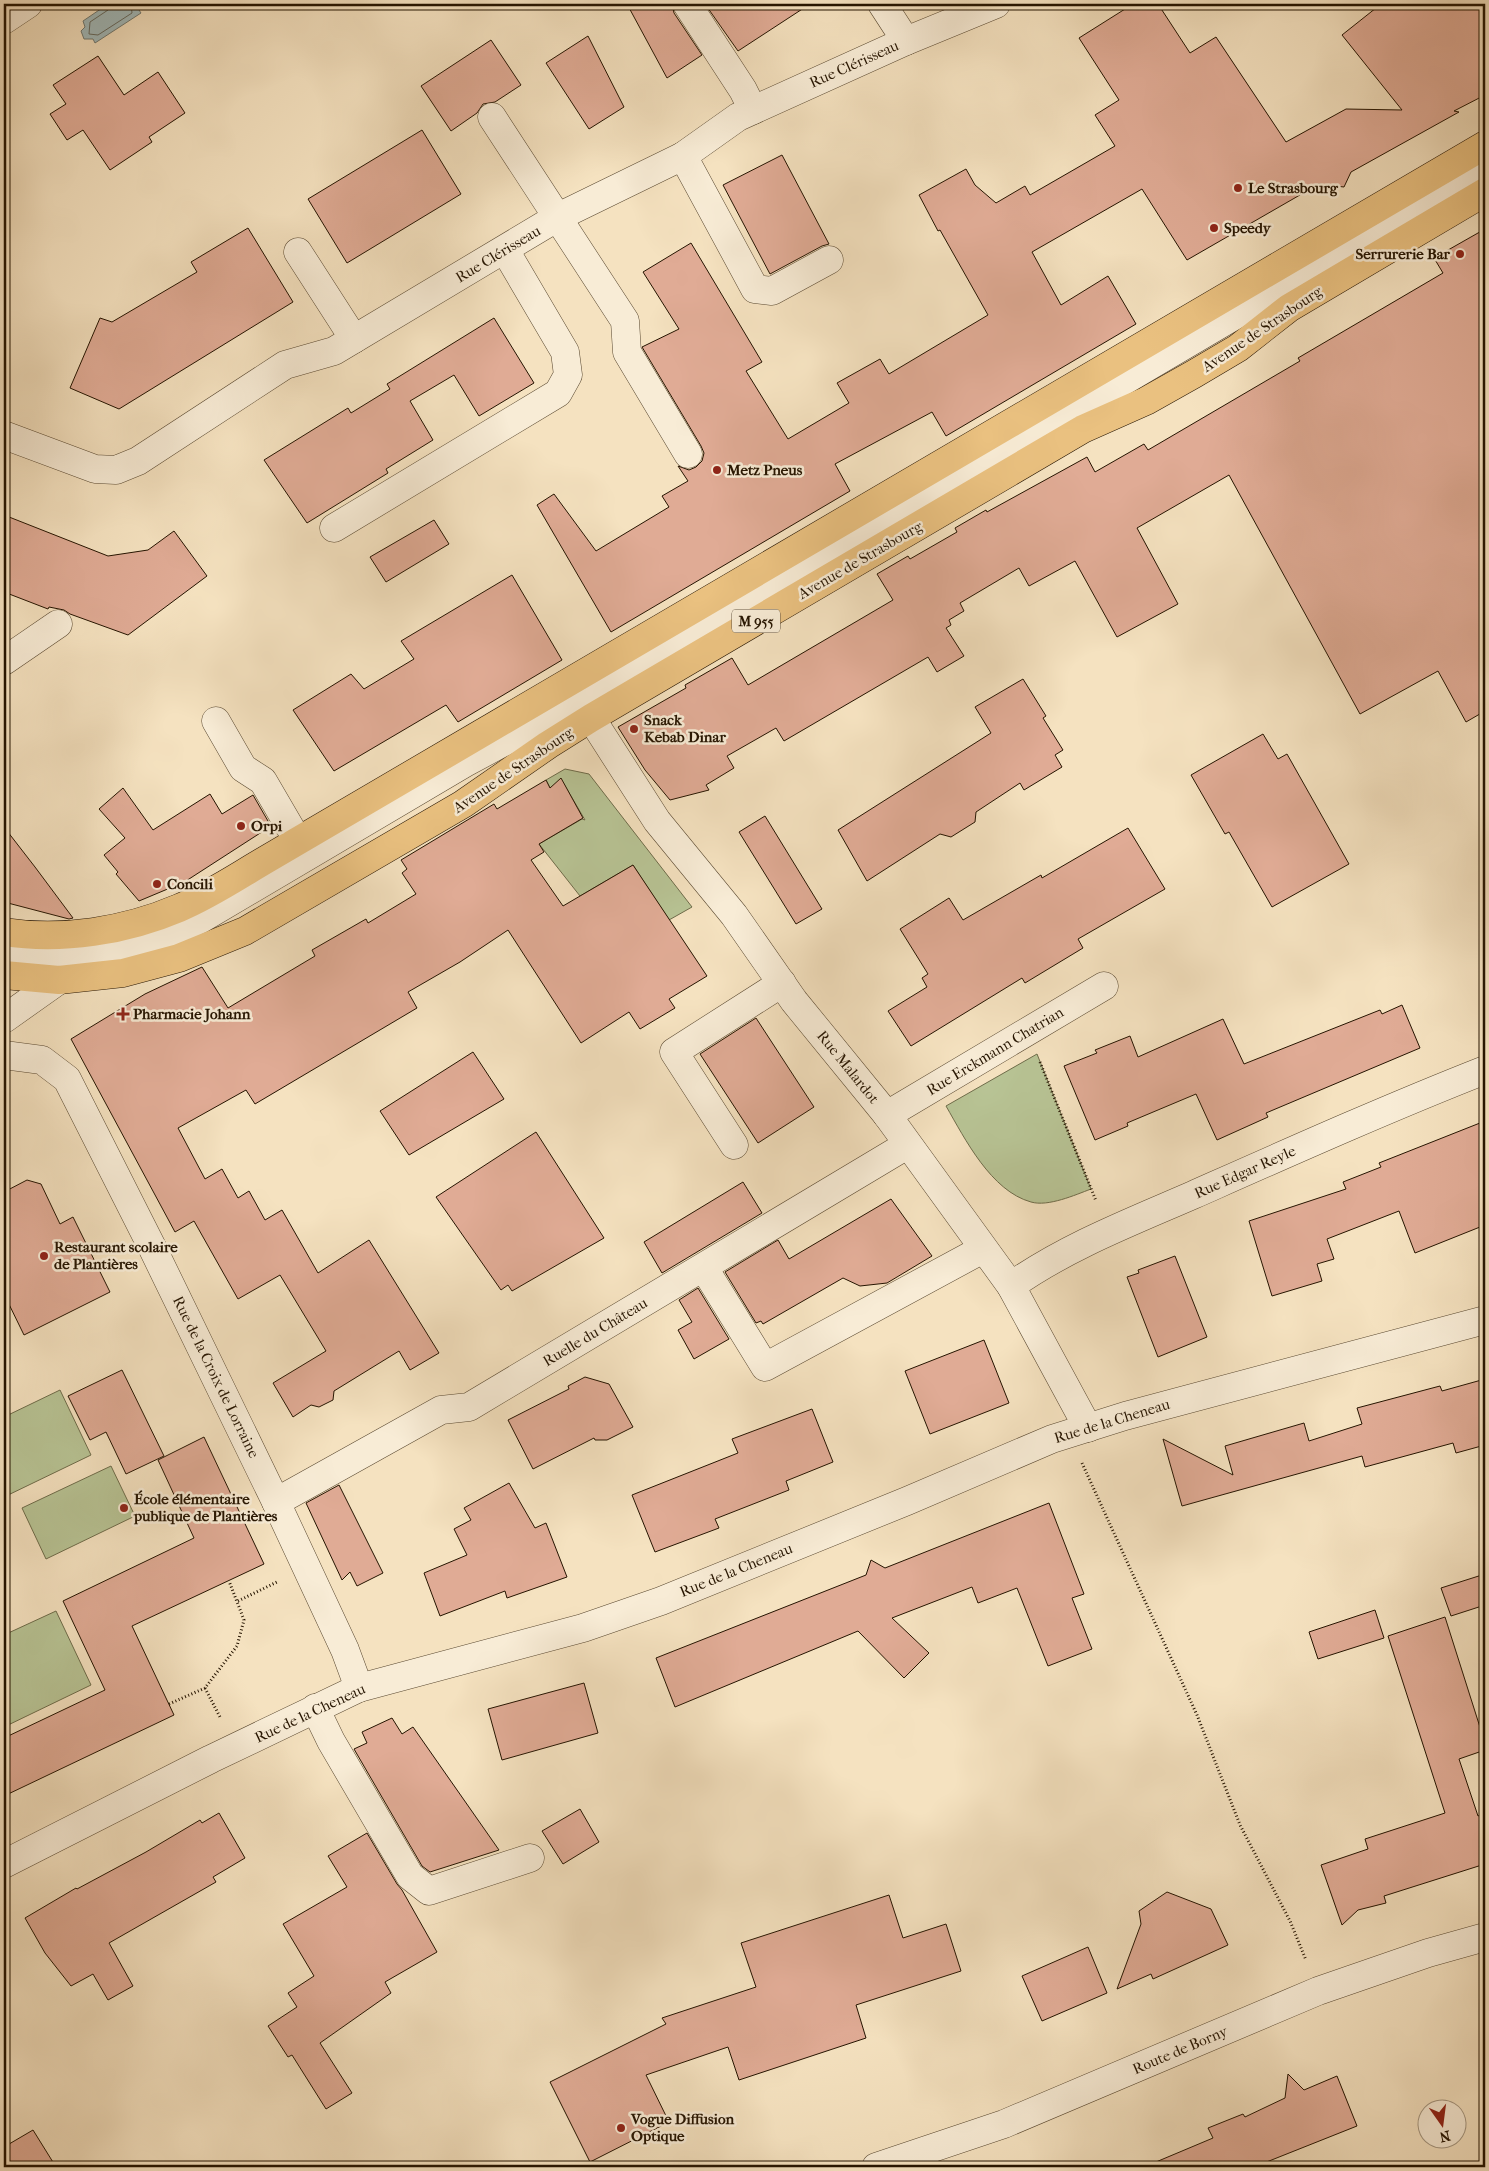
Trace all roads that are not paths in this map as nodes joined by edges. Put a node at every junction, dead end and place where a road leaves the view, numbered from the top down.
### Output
1 (28, 4) edge
2 (687, 4) edge
3 (882, 4) edge
4 (996, 4) edge
5 (4, 20) edge
6 (906, 41) junction
7 (753, 110) junction
8 (492, 117) dead end
9 (1485, 145) edge
10 (683, 156) junction
11 (1485, 168) edge
12 (1485, 192) edge
13 (558, 217) junction
14 (506, 250) junction
15 (298, 252) dead end
16 (829, 260) dead end
17 (354, 340) junction
18 (4, 434) edge
19 (688, 454) dead end
20 (334, 528) dead end
21 (58, 624) dead end
22 (4, 661) edge
23 (591, 718) junction
24 (216, 721) dead end
25 (298, 841) junction
26 (4, 932) edge
27 (4, 953) edge
28 (4, 975) edge
29 (59, 980) junction
30 (782, 983) junction
31 (1104, 986) dead end
32 (4, 1019) edge
33 (4, 1055) edge
34 (1485, 1070) edge
35 (887, 1115) junction
36 (734, 1145) dead end
37 (907, 1145) junction
38 (983, 1249) junction
39 (704, 1268) junction
40 (1011, 1286) junction
41 (1485, 1320) edge
42 (1079, 1430) junction
43 (276, 1502) junction
44 (359, 1688) junction
45 (315, 1708) junction
46 (530, 1858) dead end
47 (4, 1864) edge
48 (1485, 1937) edge
49 (876, 2167) edge

1 - 5 street
2 - 7 street
3 - 6 street
4 - 6 street, Rue Clérisseau
6 - 7 street, Rue Clérisseau
7 - 10 street, Rue Clérisseau
8 - 13 street
9 - 25 main road, M 955
10 - 13 street, Rue Clérisseau
10 - 16 street
11 - 27 street, Avenue de Strasbourg / M 955
12 - 23 main road, Avenue de Strasbourg / M 955
13 - 14 street, Rue Clérisseau
13 - 19 street
14 - 17 street, Rue Clérisseau
14 - 20 street
15 - 17 street
17 - 18 street, Rue Clérisseau
21 - 22 street
23 - 29 main road, Avenue de Strasbourg / M 955
23 - 30 street, Rue Malardot
24 - 25 street
25 - 26 main road, M 955
28 - 29 main road, Avenue de Strasbourg / M 955
29 - 32 street
30 - 35 street, Rue Malardot
30 - 36 street
31 - 35 street, Rue Erckmann Chatrian
33 - 43 street, Rue de la Croix de Lorraine
34 - 40 street, Rue Edgar Reyle
35 - 37 street, Rue Malardot
37 - 38 street, Rue Malardot
37 - 39 street, Ruelle du Château
38 - 39 street
38 - 40 street, Rue Malardot
39 - 43 street, Ruelle du Château
40 - 42 street, Rue Malardot
41 - 42 street, Rue de la Cheneau
42 - 44 street, Rue de la Cheneau
43 - 44 street, Rue de la Croix de Lorraine
44 - 45 street, Rue de la Cheneau
45 - 46 street
45 - 47 street, Rue de la Cheneau
48 - 49 street, Route de Borny

